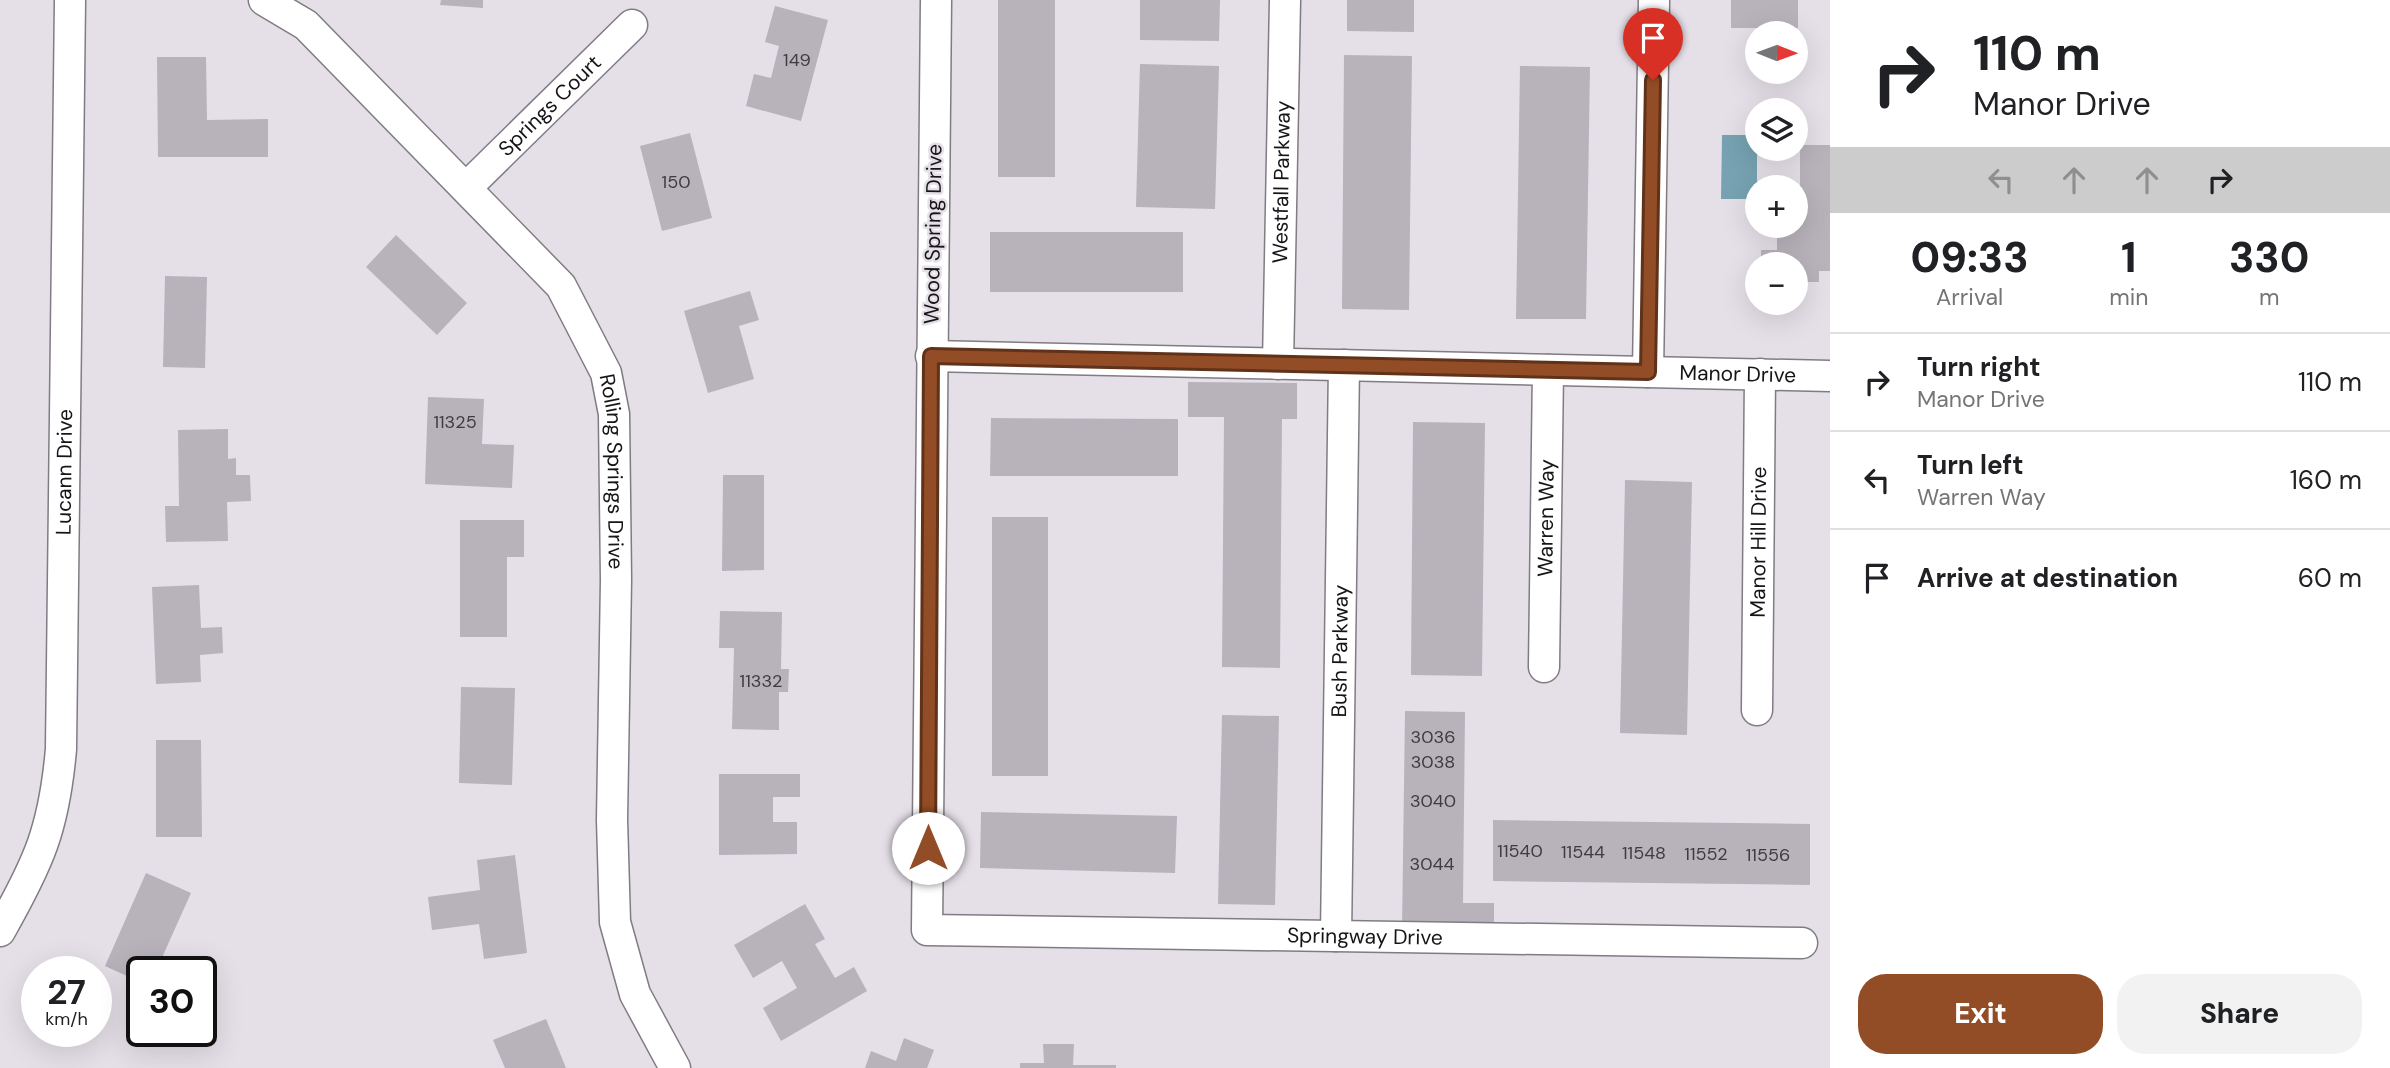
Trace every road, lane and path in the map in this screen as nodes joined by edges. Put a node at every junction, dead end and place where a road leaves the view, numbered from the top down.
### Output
1 (70, 0) edge
2 (264, 0) edge
3 (936, 0) edge
4 (1285, 0) edge
5 (1654, 0) edge
6 (632, 25) dead end
7 (467, 187) junction
8 (931, 356) junction
9 (1278, 364) junction
10 (1344, 365) junction
11 (1548, 370) junction
12 (1648, 372) junction
13 (1760, 374) junction
14 (1830, 376) edge
15 (1544, 667) dead end
16 (1757, 710) dead end
17 (927, 930) joint
18 (0, 931) edge
19 (1336, 936) junction
20 (1802, 943) dead end
21 (675, 1068) edge

1 - 18 street, Lucann Drive
2 - 7 street, Rolling Springs Drive
3 - 8 street, Wood Spring Drive
4 - 9 street, Westfall Parkway
5 - 12 street
6 - 7 street, Springs Court
7 - 21 street, Rolling Springs Drive
8 - 9 street, Manor Drive
8 - 17 street, Wood Spring Drive
9 - 10 street, Manor Drive
10 - 11 street, Manor Drive
10 - 19 street, Bush Parkway
11 - 12 street, Manor Drive
11 - 15 street, Warren Way
12 - 13 street, Manor Drive
13 - 14 street, Manor Drive
13 - 16 street, Manor Hill Drive
17 - 19 street, Springway Drive
19 - 20 street, Springway Drive

